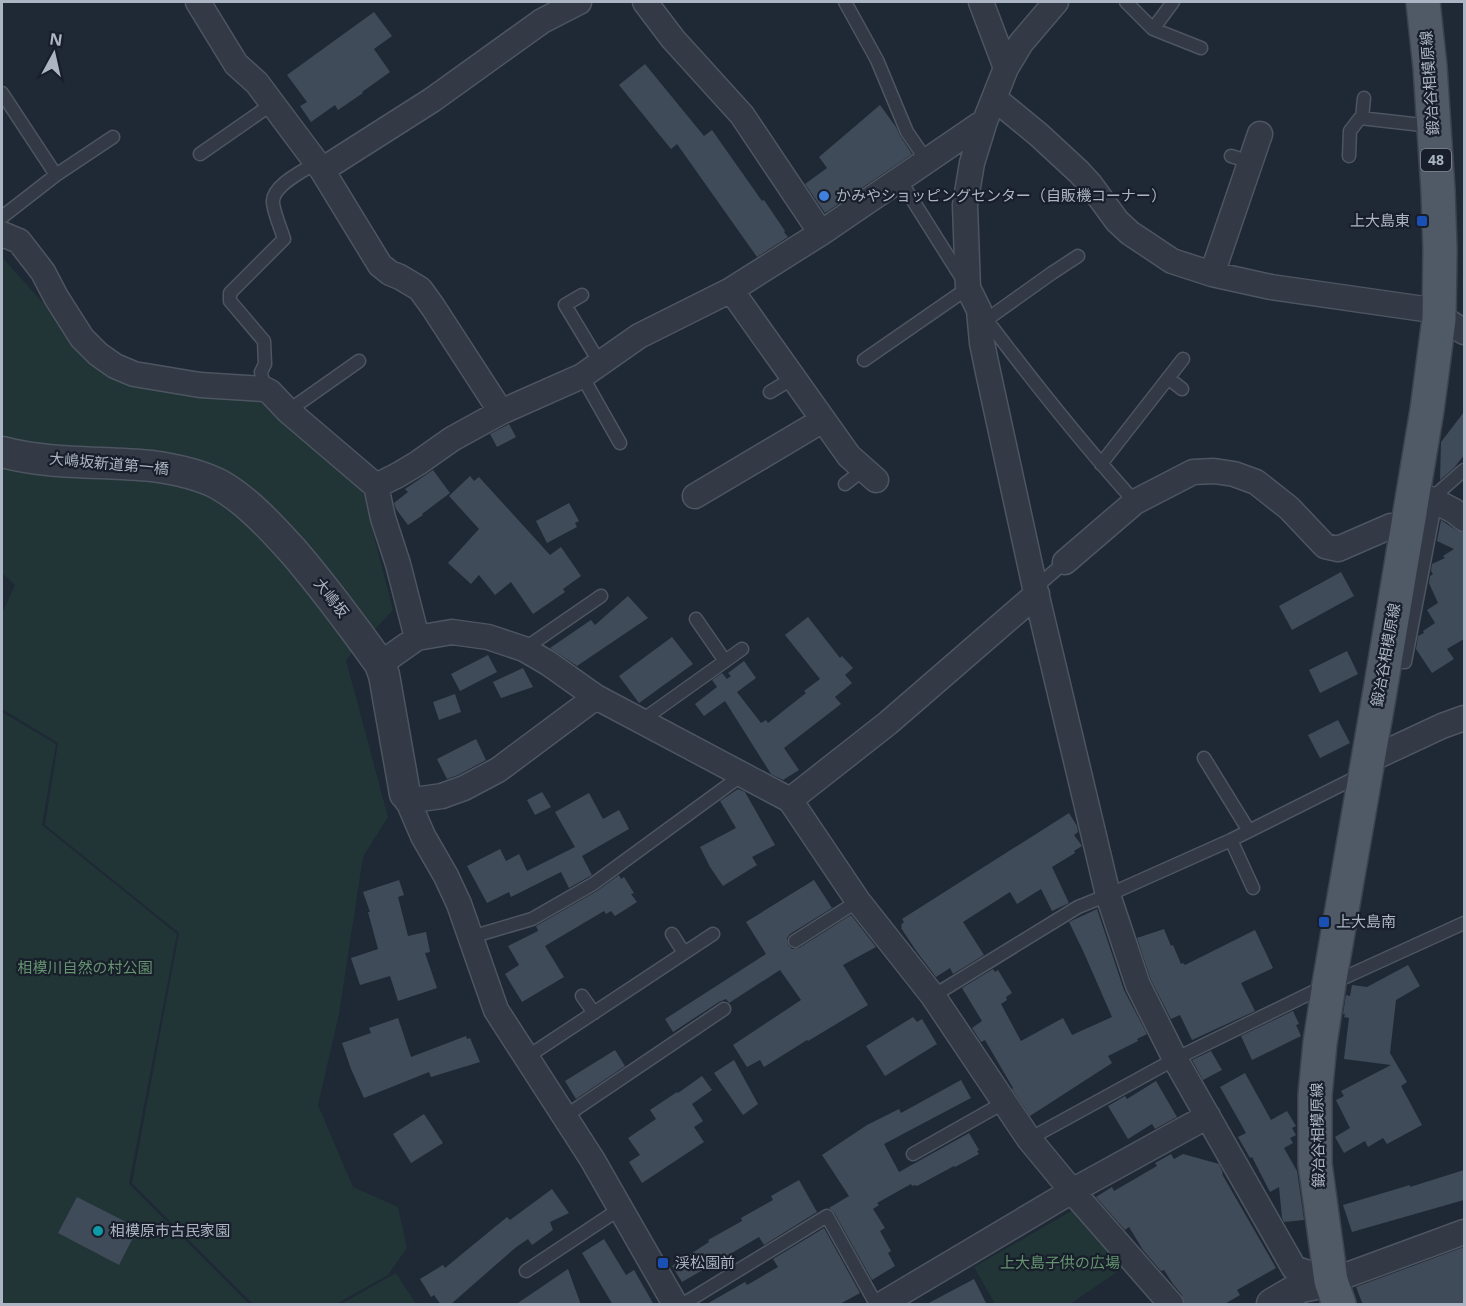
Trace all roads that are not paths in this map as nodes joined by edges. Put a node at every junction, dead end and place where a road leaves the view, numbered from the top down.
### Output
1 (198, 2) edge
2 (579, 2) edge
3 (645, 2) edge
4 (845, 2) edge
5 (981, 2) edge
6 (1056, 2) edge
7 (1126, 2) edge
8 (1173, 2) edge
9 (1423, 2) edge
10 (1153, 29) junction
11 (1201, 48) dead end
12 (1006, 68) junction
13 (2, 93) edge
14 (994, 98) junction
15 (1364, 98) dead end
16 (272, 104) junction
17 (1362, 118) junction
18 (985, 121) junction
19 (1434, 126) junction
20 (1260, 134) dead end
21 (112, 137) dead end
22 (200, 154) dead end
23 (1349, 156) dead end
24 (927, 161) junction
25 (319, 166) junction
26 (56, 175) junction
27 (900, 180) junction
28 (2, 216) edge
29 (821, 233) junction
30 (2, 234) edge
31 (1078, 256) dead end
32 (1212, 274) junction
33 (731, 290) junction
34 (582, 295) dead end
35 (978, 306) junction
36 (1447, 321) edge
37 (1183, 359) dead end
38 (864, 360) dead end
39 (359, 361) dead end
40 (591, 370) junction
41 (793, 378) junction
42 (1168, 378) junction
43 (264, 389) junction
44 (1182, 389) dead end
45 (770, 392) dead end
46 (288, 411) junction
47 (501, 412) junction
48 (823, 420) junction
49 (620, 443) dead end
50 (2, 452) edge
51 (1101, 464) junction
52 (1464, 470) edge
53 (870, 475) joint
54 (845, 484) dead end
55 (376, 486) junction
56 (695, 496) dead end
57 (1431, 499) junction
58 (1135, 501) junction
59 (1464, 519) edge
60 (1391, 526) dead end
61 (271, 527) joint
62 (1065, 562) joint
63 (1036, 591) junction
64 (600, 596) dead end
65 (696, 619) dead end
66 (417, 638) junction
67 (524, 649) junction
68 (742, 649) dead end
69 (725, 661) junction
70 (1385, 661) junction
71 (382, 669) junction
72 (596, 697) junction
73 (1464, 718) edge
74 (641, 721) junction
75 (1204, 758) dead end
76 (1366, 767) junction
77 (742, 775) junction
78 (406, 798) junction
79 (790, 800) junction
80 (1249, 831) junction
81 (1231, 840) junction
82 (1253, 888) dead end
83 (1108, 895) junction
84 (858, 901) junction
85 (1464, 923) edge
86 (672, 934) dead end
87 (713, 934) dead end
88 (471, 937) junction
89 (795, 941) dead end
90 (684, 953) junction
91 (1329, 984) junction
92 (582, 996) dead end
93 (933, 996) junction
94 (724, 1009) dead end
95 (594, 1013) junction
96 (526, 1057) junction
97 (1175, 1059) junction
98 (1005, 1102) junction
99 (1208, 1116) junction
100 (564, 1117) junction
101 (1029, 1139) junction
102 (913, 1154) dead end
103 (1072, 1191) junction
104 (621, 1208) junction
105 (1464, 1232) edge
106 (526, 1271) dead end
107 (1335, 1293) edge
108 (675, 1305) edge
109 (683, 1305) edge
110 (876, 1305) edge
111 (882, 1305) edge
112 (1171, 1305) edge
113 (1272, 1305) edge

1 - 16 street
2 - 25 street
3 - 29 street
4 - 24 lane
5 - 12 street
6 - 12 street
7 - 10 lane
8 - 10 lane
9 - 19 main road, 鍛冶谷相模原線 / 48
10 - 11 lane
12 - 14 street
13 - 26 lane
14 - 18 street
14 - 32 street
15 - 17 lane
16 - 22 lane
16 - 25 street
17 - 19 lane
17 - 23 lane
18 - 24 street
18 - 35 street
19 - 36 main road, 鍛冶谷相模原線 / 48
20 - 32 street
21 - 26 lane
24 - 27 street
25 - 43 lane
25 - 47 street
26 - 28 lane
27 - 29 street
27 - 35 lane
29 - 33 street
30 - 43 street
31 - 35 lane
32 - 36 street
33 - 40 street
33 - 41 street
34 - 40 lane
35 - 38 lane
35 - 51 lane
35 - 63 street
36 - 70 main road, 鍛冶谷相模原線 / 48
37 - 42 lane
39 - 46 lane
40 - 47 street
40 - 49 lane
41 - 45 lane
41 - 48 street
42 - 44 lane
42 - 51 lane
43 - 46 street
46 - 55 street
47 - 55 street
48 - 53 street
48 - 56 street
50 - 61 street, 大嶋坂新道第一橋
51 - 58 lane
52 - 57 lane
53 - 54 lane
55 - 66 street
57 - 59 street
57 - 70 lane
58 - 60 street
58 - 62 street
61 - 71 street, 大嶋坂
62 - 63 lane
63 - 79 street
63 - 83 street
64 - 67 lane
65 - 69 lane
66 - 67 street
66 - 71 street
67 - 72 street
68 - 69 lane
69 - 74 lane
70 - 76 main road, 鍛冶谷相模原線 / 48
71 - 78 street
72 - 74 street
72 - 78 street
73 - 76 street
74 - 77 street
75 - 80 lane
76 - 80 lane
76 - 91 main road, 鍛冶谷相模原線 / 48
77 - 79 street
77 - 88 lane
78 - 88 street
79 - 84 street
80 - 81 lane
81 - 82 lane
81 - 83 lane
83 - 93 lane
83 - 97 street
84 - 89 lane
84 - 93 street
85 - 91 lane
86 - 90 lane
87 - 90 lane
88 - 96 street
90 - 95 lane
91 - 97 lane
91 - 107 main road, 鍛冶谷相模原線 / 48
92 - 95 lane
93 - 98 street
94 - 100 lane
95 - 96 lane
96 - 100 street
97 - 99 street
97 - 101 lane
98 - 101 street
98 - 102 lane
99 - 103 street
99 - 107 street
100 - 104 street
101 - 103 street
103 - 111 street
103 - 112 street
104 - 106 lane
104 - 108 street
105 - 107 street
107 - 113 street
109 - 110 lane

